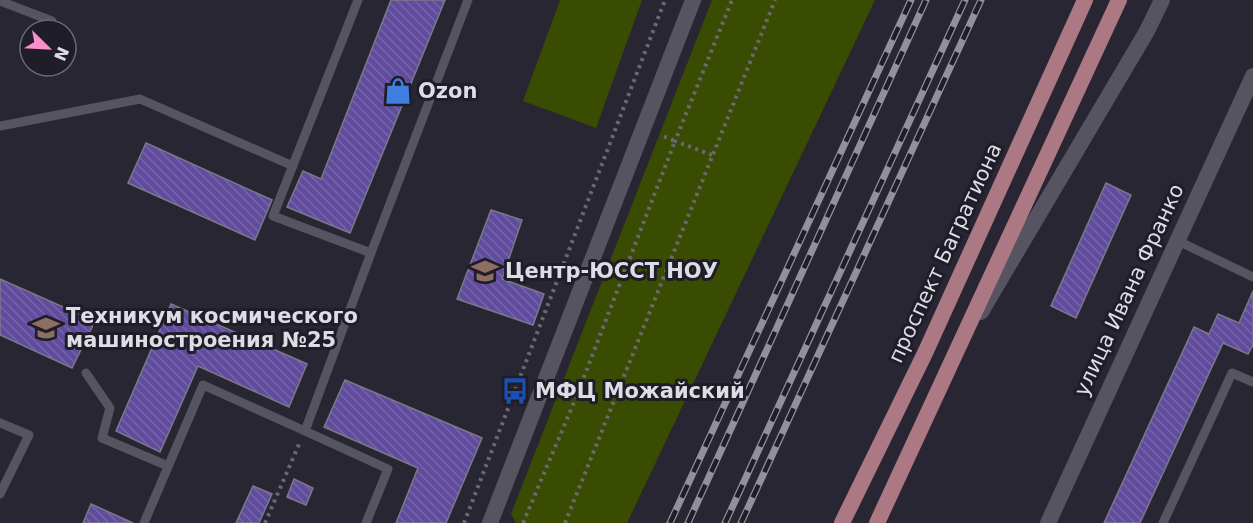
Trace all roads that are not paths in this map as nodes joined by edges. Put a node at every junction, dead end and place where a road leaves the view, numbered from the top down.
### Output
1 (358, 0) edge
2 (468, 0) edge
3 (693, 0) edge
4 (1085, 0) edge
5 (1119, 0) edge
6 (1162, 0) edge
7 (0, 1) edge
8 (44, 18) edge
9 (1253, 76) edge
10 (0, 126) edge
11 (293, 166) junction
12 (1176, 240) junction
13 (371, 253) junction
14 (1253, 277) edge
15 (951, 365) junction
16 (86, 374) dead end
17 (1253, 382) edge
18 (0, 423) edge
19 (305, 430) junction
20 (168, 466) junction
21 (0, 494) edge
22 (144, 523) edge
23 (366, 523) edge
24 (490, 523) edge
25 (842, 523) edge
26 (877, 523) edge
27 (1048, 523) edge
28 (1163, 523) edge

1 - 11 lane
2 - 13 lane
3 - 24 street
4 - 25 main road, проспект Багратиона
5 - 15 main road
6 - 15 street
7 - 8 lane
9 - 12 street, улица Ивана Франко
10 - 11 lane
11 - 13 lane
12 - 14 lane
12 - 27 street, улица Ивана Франко
13 - 19 lane
15 - 26 main road
16 - 20 lane
17 - 28 lane
18 - 21 lane
19 - 20 lane
19 - 23 lane
20 - 22 lane

